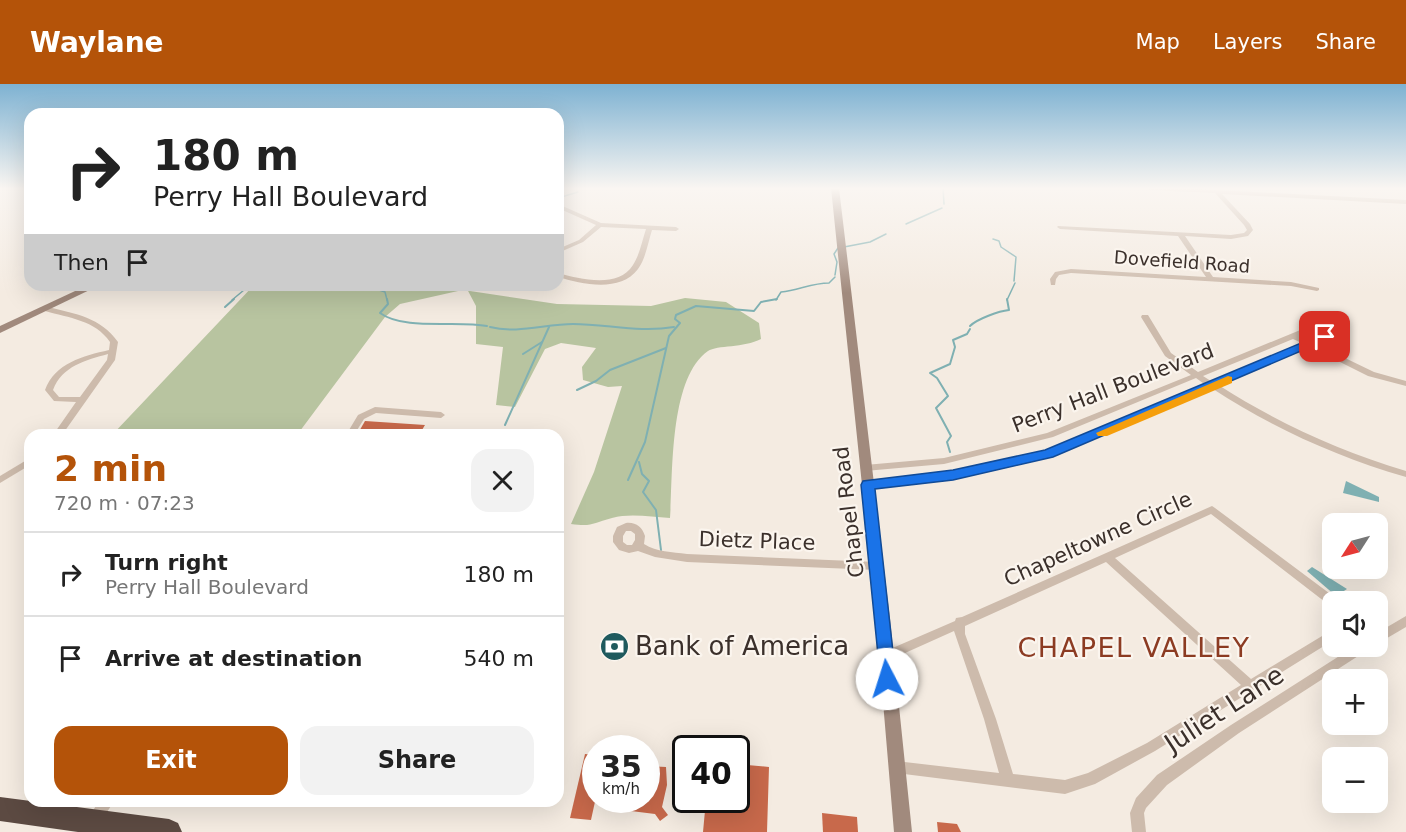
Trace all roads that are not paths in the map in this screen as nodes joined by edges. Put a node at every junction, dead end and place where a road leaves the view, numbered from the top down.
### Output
1 (595, 223) edge
2 (839, 223) edge
3 (1246, 223) edge
4 (600, 225) junction
5 (1060, 227) dead end
6 (650, 228) junction
7 (676, 229) dead end
8 (1180, 234) junction
9 (564, 248) edge
10 (564, 276) edge
11 (1211, 279) junction
12 (1053, 284) dead end
13 (1317, 289) dead end
14 (69, 291) edge
15 (84, 291) edge
16 (56, 308) junction
17 (1145, 317) dead end
18 (1330, 321) dead end
19 (0, 324) edge
20 (0, 330) edge
21 (1341, 330) dead end
22 (1294, 336) junction
23 (1310, 344) junction
24 (113, 351) junction
25 (1198, 376) junction
26 (1406, 384) edge
27 (1215, 386) junction
28 (83, 400) junction
29 (441, 415) dead end
30 (61, 429) edge
31 (354, 429) edge
32 (24, 465) edge
33 (865, 468) junction
34 (1406, 474) edge
35 (0, 480) edge
36 (868, 485) junction
37 (638, 545) dead end
38 (1107, 557) junction
39 (877, 566) junction
40 (1322, 594) edge
41 (960, 621) junction
42 (1406, 621) edge
43 (1388, 632) edge
44 (1322, 641) edge
45 (885, 657) junction
46 (1348, 657) edge
47 (1249, 686) junction
48 (896, 767) junction
49 (1008, 781) junction
50 (103, 807) edge
51 (0, 809) edge
52 (92, 822) junction
53 (169, 832) edge
54 (903, 832) edge
55 (1139, 832) edge

1 - 4 street
2 - 33 street, Chapel Road
3 - 8 street
4 - 6 street
4 - 9 street
5 - 8 street
6 - 7 street
6 - 10 street
8 - 11 street
11 - 12 street, Dovefield Road
11 - 13 street, Dovefield Road
14 - 19 street
15 - 16 street
16 - 20 street
16 - 24 street
17 - 25 street
18 - 22 street, Perry Hall Boulevard
21 - 23 street, Perry Hall Boulevard
22 - 23 street
22 - 25 street, Perry Hall Boulevard
23 - 26 street
23 - 27 street, Perry Hall Boulevard
24 - 28 street
24 - 28 street
25 - 27 street
25 - 33 street, Perry Hall Boulevard
27 - 34 street
27 - 36 street, Perry Hall Boulevard
28 - 30 street
29 - 31 street
32 - 35 street
33 - 36 street, Chapel Road
36 - 39 street, Chapel Road
37 - 39 street, Dietz Place
38 - 40 street, Chapeltowne Circle
38 - 41 street, Chapeltowne Circle
38 - 47 street
39 - 45 street, Chapel Road
41 - 45 street, Chapeltowne Circle
41 - 49 street
42 - 43 street
44 - 47 street
45 - 48 street, Chapel Road
46 - 55 street, Juliet Lane
47 - 49 street
48 - 49 street
48 - 54 street, Chapel Road
50 - 52 street
51 - 52 highway
52 - 53 highway

